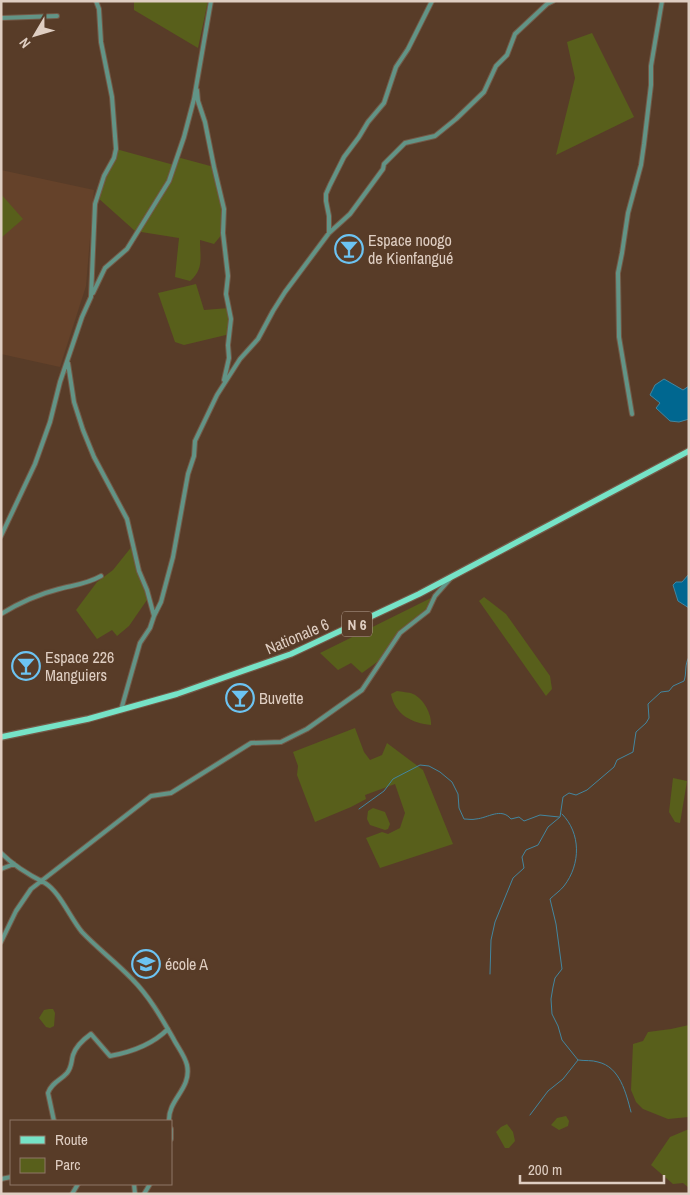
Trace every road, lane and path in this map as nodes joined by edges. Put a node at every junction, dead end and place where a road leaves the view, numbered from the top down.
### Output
1 (96, 1) edge
2 (211, 1) edge
3 (432, 1) edge
4 (553, 1) edge
5 (662, 1) edge
6 (57, 16) dead end
7 (1, 18) edge
8 (197, 83) junction
9 (329, 233) junction
10 (91, 297) junction
11 (67, 361) junction
12 (223, 385) junction
13 (632, 414) dead end
14 (689, 451) edge
15 (1, 536) edge
16 (101, 576) dead end
17 (452, 576) junction
18 (1, 614) edge
19 (154, 616) junction
20 (121, 710) junction
21 (1, 737) edge
22 (1, 853) edge
23 (14, 864) junction
24 (1, 869) edge
25 (40, 882) junction
26 (1, 942) edge
27 (168, 1029) junction
28 (54, 1120) edge
29 (169, 1120) edge

1 - 10 street
2 - 8 street
3 - 9 street
4 - 9 street
5 - 13 street
6 - 7 street
8 - 10 street
8 - 12 street
9 - 12 street
10 - 11 street
11 - 15 street
11 - 19 street
12 - 19 street
14 - 17 main road, Nationale 6 / N 6
16 - 18 street
17 - 20 main road, Nationale 6 / N 6
17 - 25 street
19 - 20 street
20 - 21 main road, Nationale 6 / N 6
22 - 23 street
23 - 24 street
23 - 25 street
25 - 26 street
25 - 27 street
27 - 28 street
27 - 29 street

